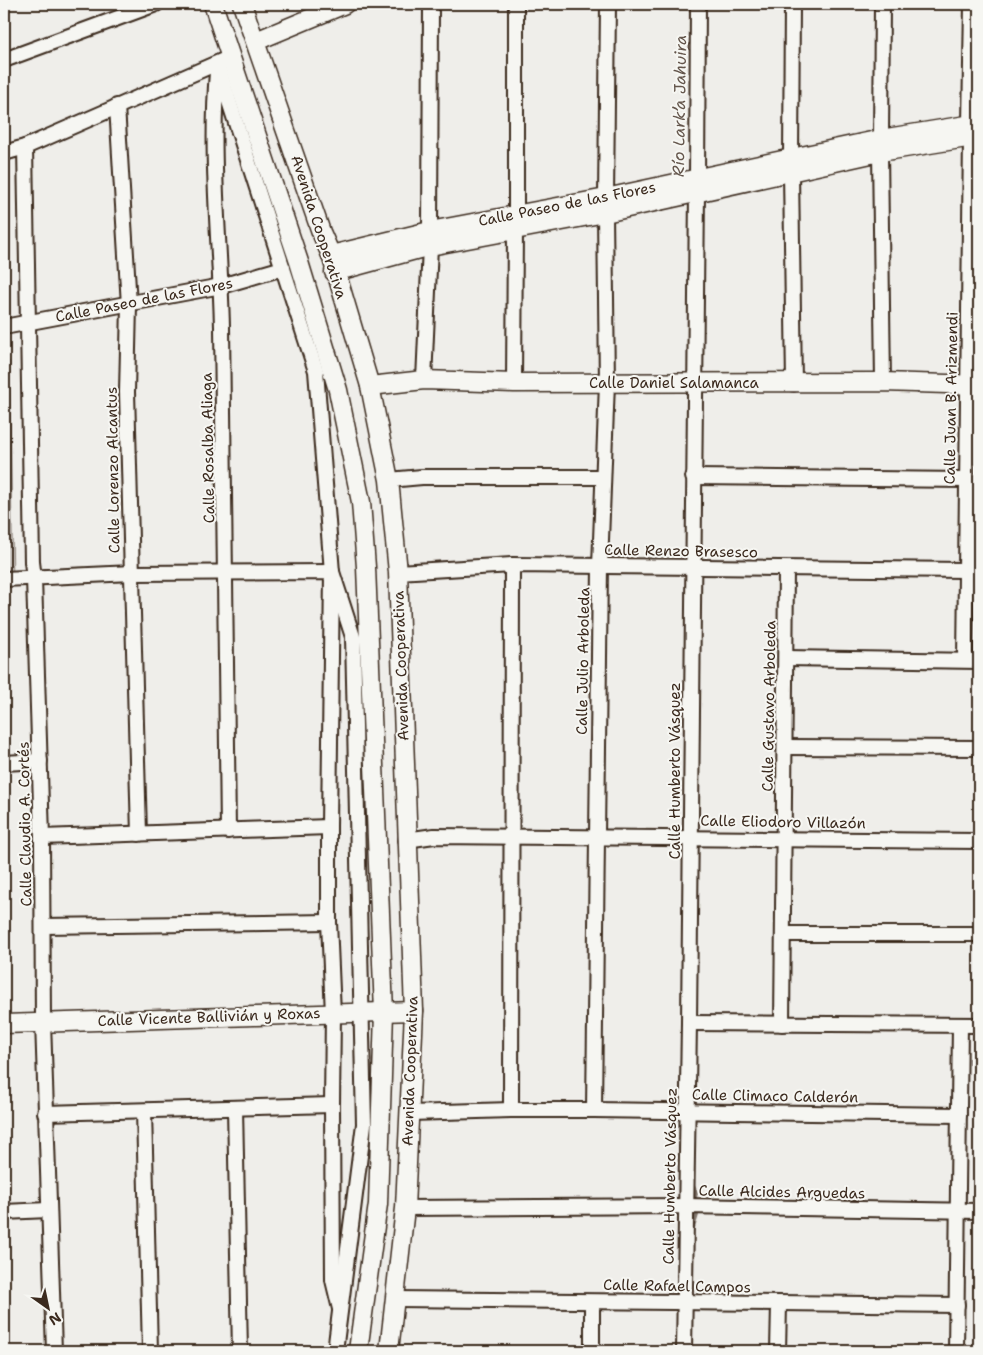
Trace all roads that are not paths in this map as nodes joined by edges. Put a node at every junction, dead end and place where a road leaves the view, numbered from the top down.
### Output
1 (156, 4) edge
2 (213, 4) edge
3 (242, 4) edge
4 (345, 4) edge
5 (431, 4) edge
6 (516, 4) edge
7 (608, 4) edge
8 (698, 4) edge
9 (792, 4) edge
10 (882, 4) edge
11 (972, 4) edge
12 (256, 41) junction
13 (4, 60) edge
14 (224, 60) junction
15 (117, 106) junction
16 (975, 130) edge
17 (880, 145) junction
18 (25, 147) junction
19 (4, 154) edge
20 (791, 166) junction
21 (697, 185) junction
22 (605, 205) junction
23 (515, 222) junction
24 (430, 239) junction
25 (333, 263) junction
26 (284, 268) junction
27 (221, 286) junction
28 (129, 305) junction
29 (29, 323) junction
30 (4, 327) edge
31 (424, 380) junction
32 (696, 382) junction
33 (883, 382) junction
34 (514, 383) junction
35 (607, 383) junction
36 (794, 384) junction
37 (974, 385) edge
38 (370, 386) junction
39 (602, 477) junction
40 (693, 478) junction
41 (389, 480) junction
42 (966, 480) junction
43 (512, 565) junction
44 (600, 566) junction
45 (692, 567) junction
46 (786, 569) junction
47 (965, 570) junction
48 (227, 572) junction
49 (332, 572) junction
50 (398, 572) junction
51 (132, 573) junction
52 (34, 578) junction
53 (4, 579) edge
54 (786, 658) junction
55 (965, 660) junction
56 (979, 661) edge
57 (785, 747) junction
58 (979, 748) edge
59 (40, 761) junction
60 (4, 763) edge
61 (329, 827) junction
62 (228, 831) junction
63 (139, 834) junction
64 (42, 837) junction
65 (510, 837) junction
66 (598, 838) junction
67 (691, 838) junction
68 (784, 839) junction
69 (406, 840) junction
70 (979, 841) edge
71 (329, 922) junction
72 (43, 926) junction
73 (783, 934) junction
74 (979, 934) edge
75 (414, 1011) junction
76 (384, 1012) junction
77 (363, 1013) junction
78 (334, 1014) junction
79 (42, 1022) junction
80 (689, 1023) junction
81 (4, 1024) edge
82 (782, 1024) junction
83 (960, 1025) junction
84 (979, 1025) edge
85 (332, 1105) junction
86 (235, 1108) junction
87 (511, 1110) junction
88 (594, 1110) junction
89 (144, 1111) junction
90 (688, 1111) junction
91 (45, 1113) junction
92 (410, 1113) junction
93 (959, 1115) junction
94 (685, 1206) junction
95 (405, 1208) junction
96 (48, 1210) junction
97 (958, 1211) junction
98 (4, 1212) edge
99 (979, 1212) edge
100 (396, 1300) junction
101 (592, 1302) junction
102 (684, 1303) junction
103 (779, 1304) junction
104 (957, 1305) junction
105 (340, 1309) junction
106 (54, 1351) edge
107 (150, 1351) edge
108 (240, 1351) edge
109 (335, 1351) edge
110 (358, 1351) edge
111 (389, 1351) edge
112 (592, 1351) edge
113 (684, 1351) edge
114 (778, 1351) edge
115 (956, 1351) edge

1 - 13 street
2 - 14 street, Avenida Cooperativa
3 - 12 street, Avenida Cooperativa
4 - 12 street
5 - 24 street
6 - 23 street
7 - 22 street, Calle Julio Arboleda
8 - 21 street, Calle Humberto Vásquez
9 - 20 street
10 - 17 street
11 - 16 street, Calle Juan B. Arizmendi
12 - 25 street, Avenida Cooperativa
14 - 15 street
14 - 26 street
14 - 27 street, Calle Rosalba Aliaga
14 - 76 street, Avenida Cooperativa
15 - 18 street
15 - 28 street, Calle Lorenzo Alcantus
16 - 17 street, Calle Paseo de las Flores
16 - 37 street, Calle Juan B. Arizmendi
17 - 20 street, Calle Paseo de las Flores
17 - 33 street
18 - 19 street
18 - 29 street, Calle Claudio A. Cortés
20 - 21 street, Calle Paseo de las Flores
20 - 36 street
21 - 22 street, Calle Paseo de las Flores
21 - 32 street, Calle Humberto Vásquez
22 - 23 street, Calle Paseo de las Flores
22 - 35 street, Calle Julio Arboleda
23 - 24 street, Calle Paseo de las Flores
23 - 34 street
24 - 25 street, Calle Paseo de las Flores
24 - 31 street
25 - 38 street, Avenida Cooperativa
26 - 27 street, Calle Paseo de las Flores
26 - 49 street
27 - 28 street, Calle Paseo de las Flores
27 - 48 street, Calle Rosalba Aliaga
28 - 29 street, Calle Paseo de las Flores
28 - 51 street, Calle Lorenzo Alcantus
29 - 30 street, Calle Paseo de las Flores
29 - 52 street, Calle Claudio A. Cortés
31 - 34 street, Calle Daniel Salamanca
31 - 38 street, Calle Daniel Salamanca
32 - 35 street, Calle Daniel Salamanca
32 - 36 street, Calle Daniel Salamanca
32 - 40 street, Calle Humberto Vásquez
33 - 36 street, Calle Daniel Salamanca
33 - 37 street, Calle Daniel Salamanca
34 - 35 street, Calle Daniel Salamanca
35 - 39 street, Calle Julio Arboleda
37 - 42 street, Calle Juan B. Arizmendi
38 - 41 street, Avenida Cooperativa
39 - 41 street
39 - 44 street, Calle Julio Arboleda
40 - 42 street
40 - 45 street, Calle Humberto Vásquez
41 - 50 street, Avenida Cooperativa
42 - 47 street, Calle Juan B. Arizmendi
43 - 44 street, Calle Renzo Brasesco
43 - 50 street, Calle Renzo Brasesco
43 - 65 street
44 - 45 street, Calle Renzo Brasesco
44 - 66 street, Calle Julio Arboleda
45 - 46 street, Calle Renzo Brasesco
45 - 67 street, Calle Humberto Vásquez
46 - 47 street, Calle Renzo Brasesco
46 - 54 street, Calle Gustavo Arboleda
47 - 55 street, Calle Juan B. Arizmendi
48 - 49 street
48 - 51 street
48 - 62 street, Calle Rosalba Aliaga
49 - 61 street
49 - 77 street
50 - 69 street, Avenida Cooperativa
51 - 52 street
51 - 63 street, Calle Lorenzo Alcantus
52 - 53 street
52 - 59 street, Calle Claudio A. Cortés
54 - 55 street
54 - 57 street, Calle Gustavo Arboleda
55 - 56 street
57 - 58 street
57 - 68 street, Calle Gustavo Arboleda
59 - 60 street
59 - 64 street, Calle Claudio A. Cortés
61 - 62 street
61 - 71 street
62 - 63 street
63 - 64 street
64 - 72 street, Calle Claudio A. Cortés
65 - 66 street, Calle Eliodoro Villazón
65 - 69 street, Calle Eliodoro Villazón
65 - 87 street
66 - 67 street, Calle Eliodoro Villazón
66 - 88 street, Calle Julio Arboleda
67 - 68 street, Calle Eliodoro Villazón
67 - 80 street, Calle Humberto Vásquez
68 - 70 street, Calle Eliodoro Villazón
68 - 73 street, Calle Gustavo Arboleda
69 - 75 street, Avenida Cooperativa
71 - 72 street
71 - 78 street
72 - 79 street, Calle Claudio A. Cortés
73 - 74 street
73 - 82 street, Calle Gustavo Arboleda
75 - 76 street, Calle Vicente Ballivián y Roxas
75 - 92 street, Avenida Cooperativa
76 - 77 street, Calle Vicente Ballivián y Roxas
76 - 110 street, Avenida Cooperativa
77 - 78 street, Calle Vicente Ballivián y Roxas
77 - 105 street
78 - 79 street, Calle Vicente Ballivián y Roxas
78 - 85 street
79 - 81 street, Calle Vicente Ballivián y Roxas
79 - 91 street, Calle Claudio A. Cortés
80 - 82 street
80 - 90 street, Calle Humberto Vásquez
82 - 83 street
83 - 84 street
83 - 93 street
85 - 86 street
85 - 105 street
86 - 89 street
86 - 108 street
87 - 88 street, Calle Climaco Calderón
87 - 92 street, Calle Climaco Calderón
88 - 90 street, Calle Climaco Calderón
89 - 91 street
89 - 107 street
90 - 93 street, Calle Climaco Calderón
90 - 94 street, Calle Humberto Vásquez
91 - 96 street, Calle Claudio A. Cortés
92 - 95 street, Avenida Cooperativa
93 - 97 street
94 - 95 street, Calle Alcides Arguedas
94 - 97 street, Calle Alcides Arguedas
94 - 102 street, Calle Humberto Vásquez
95 - 100 street, Avenida Cooperativa
96 - 98 street
96 - 106 street, Calle Claudio A. Cortés
97 - 99 street, Calle Alcides Arguedas
97 - 104 street
100 - 101 street, Calle Rafael Campos
100 - 111 street, Avenida Cooperativa
101 - 102 street, Calle Rafael Campos
101 - 112 street
102 - 103 street, Calle Rafael Campos
102 - 113 street, Calle Humberto Vásquez
103 - 104 street, Calle Rafael Campos
103 - 114 street
104 - 115 street
105 - 109 street

